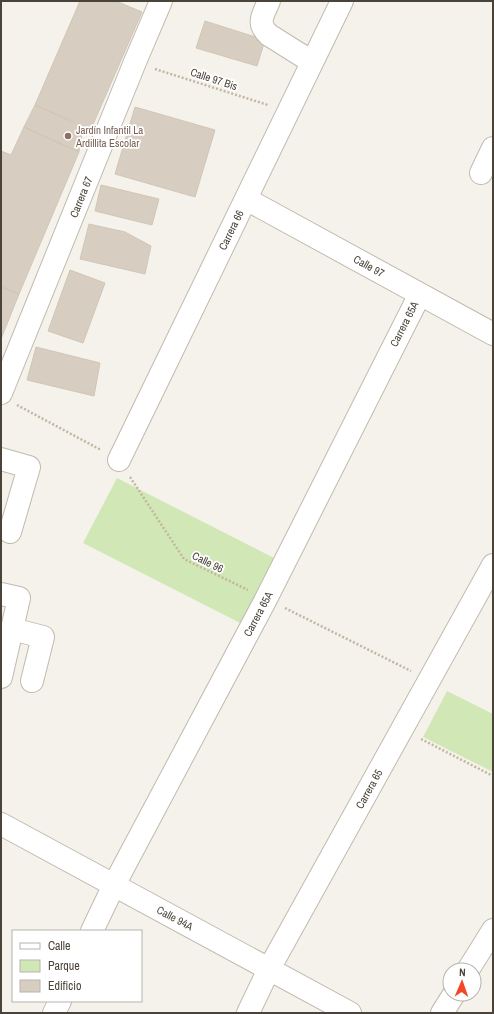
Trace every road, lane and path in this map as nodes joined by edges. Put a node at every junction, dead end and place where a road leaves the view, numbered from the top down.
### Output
1 (161, 1) edge
2 (269, 1) edge
3 (342, 1) edge
4 (135, 62) junction
5 (312, 62) junction
6 (288, 111) junction
7 (493, 148) edge
8 (481, 173) dead end
9 (246, 199) junction
10 (420, 294) junction
11 (493, 334) edge
12 (8, 399) edge
13 (1, 459) edge
14 (119, 460) junction
15 (10, 532) dead end
16 (493, 565) edge
17 (1, 594) edge
18 (266, 599) junction
19 (12, 629) junction
20 (1, 677) edge
21 (430, 680) junction
22 (32, 681) dead end
23 (402, 729) junction
24 (493, 776) edge
25 (1, 824) edge
26 (114, 885) junction
27 (92, 930) edge
28 (493, 930) edge
29 (473, 962) edge
30 (269, 969) junction
31 (60, 1002) edge
32 (449, 1002) edge
33 (54, 1013) edge
34 (248, 1013) edge
35 (350, 1013) edge
36 (442, 1013) edge

1 - 4 street, Carrera 67
2 - 5 street
3 - 5 street, Carrera 66
4 - 6 path, Calle 97 Bis
4 - 12 street, Carrera 67
5 - 6 street, Carrera 66
6 - 9 street, Carrera 66
7 - 8 street
9 - 10 street, Calle 97
9 - 14 street, Carrera 66
10 - 11 street, Calle 97
10 - 18 street, Carrera 65A
12 - 14 path, Calle 96
13 - 15 street
14 - 18 path, Calle 96
16 - 21 street, Carrera 65
17 - 19 street
18 - 21 path, Calle 96
18 - 26 street, Carrera 65A
19 - 20 street
19 - 22 street
21 - 23 street, Carrera 65
23 - 24 path
23 - 30 street, Carrera 65
25 - 26 street, Calle 94A
26 - 27 street, Carrera 65A
26 - 30 street, Calle 94A
28 - 29 street
30 - 34 street, Carrera 65
30 - 35 street, Calle 94A
31 - 33 street
32 - 36 street

